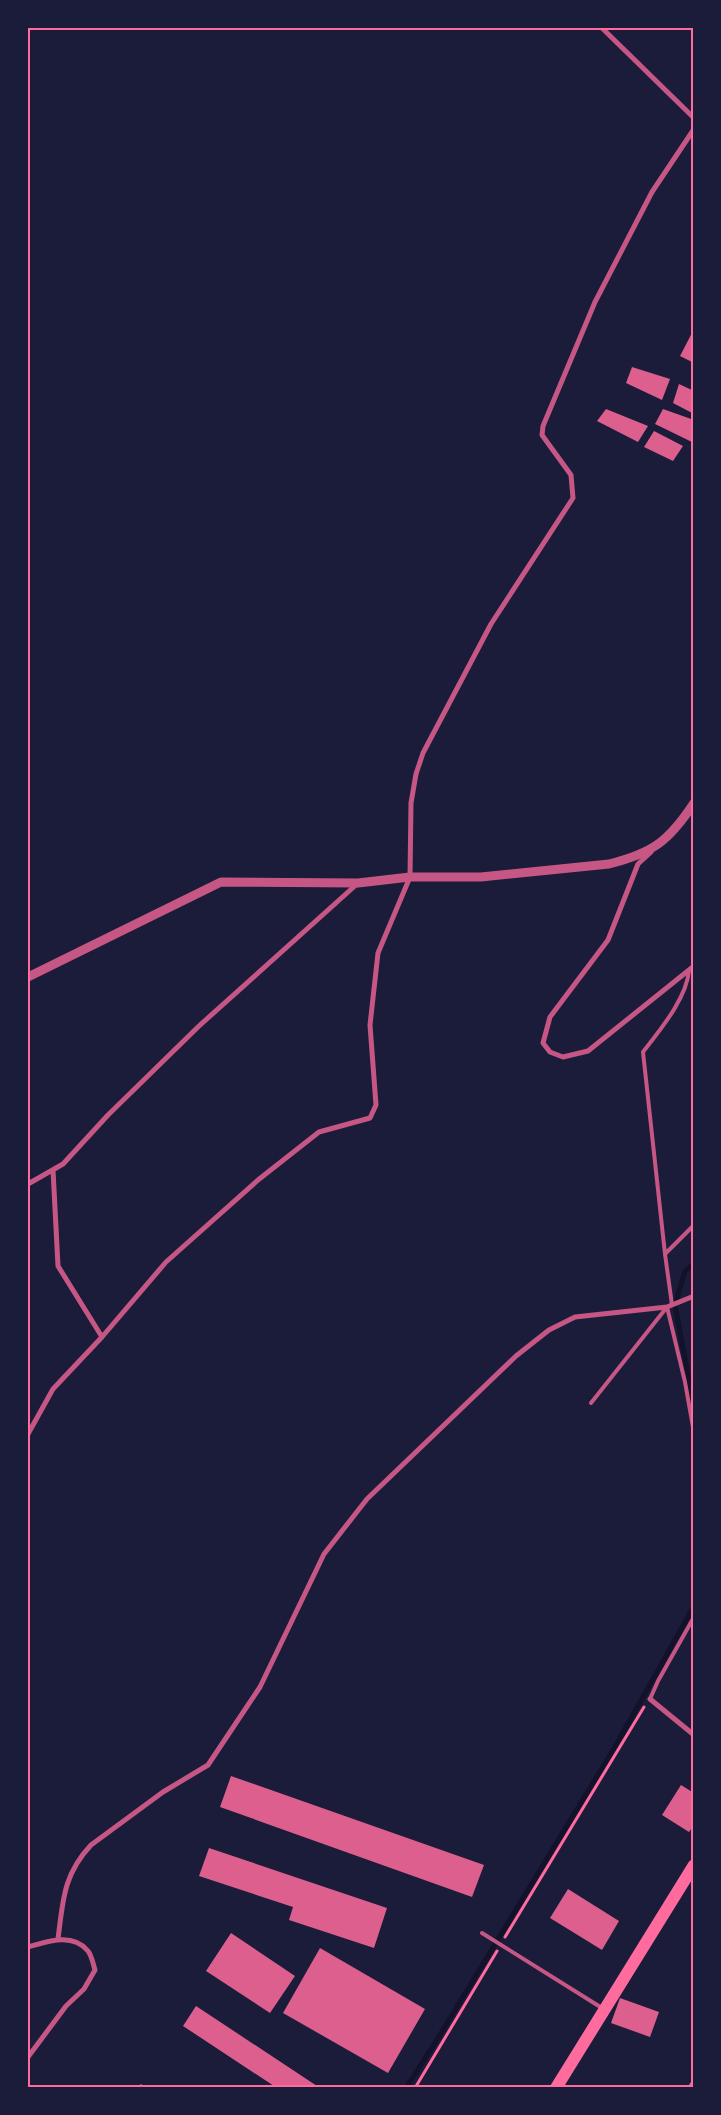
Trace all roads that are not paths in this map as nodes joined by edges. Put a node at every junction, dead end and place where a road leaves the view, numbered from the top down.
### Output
1 (602, 28) edge
2 (694, 118) edge
3 (694, 129) edge
4 (694, 803) edge
5 (653, 849) junction
6 (410, 877) junction
7 (358, 883) junction
8 (691, 968) edge
9 (28, 977) edge
10 (53, 1170) junction
11 (28, 1184) edge
12 (694, 1224) edge
13 (665, 1254) junction
14 (694, 1296) edge
15 (670, 1306) junction
16 (102, 1337) junction
17 (590, 1404) dead end
18 (692, 1406) edge
19 (28, 1434) edge
20 (694, 1434) edge
21 (694, 1617) edge
22 (650, 1699) joint
23 (694, 1735) edge
24 (694, 1865) edge
25 (482, 1933) dead end
26 (58, 1939) junction
27 (28, 1947) edge
28 (604, 2009) junction
29 (28, 2057) edge
30 (556, 2088) edge

1 - 2 street
3 - 6 street
4 - 5 street
5 - 6 street
5 - 8 street
6 - 7 street
6 - 16 street
7 - 9 street
7 - 10 street
8 - 13 lane
10 - 11 street
10 - 16 street
12 - 13 lane
13 - 15 lane
14 - 15 street
15 - 17 lane
15 - 18 lane
15 - 26 street
16 - 19 street
18 - 20 lane
21 - 22 lane
22 - 23 street
24 - 28 highway
25 - 28 lane
26 - 27 street
26 - 29 street
28 - 30 highway

